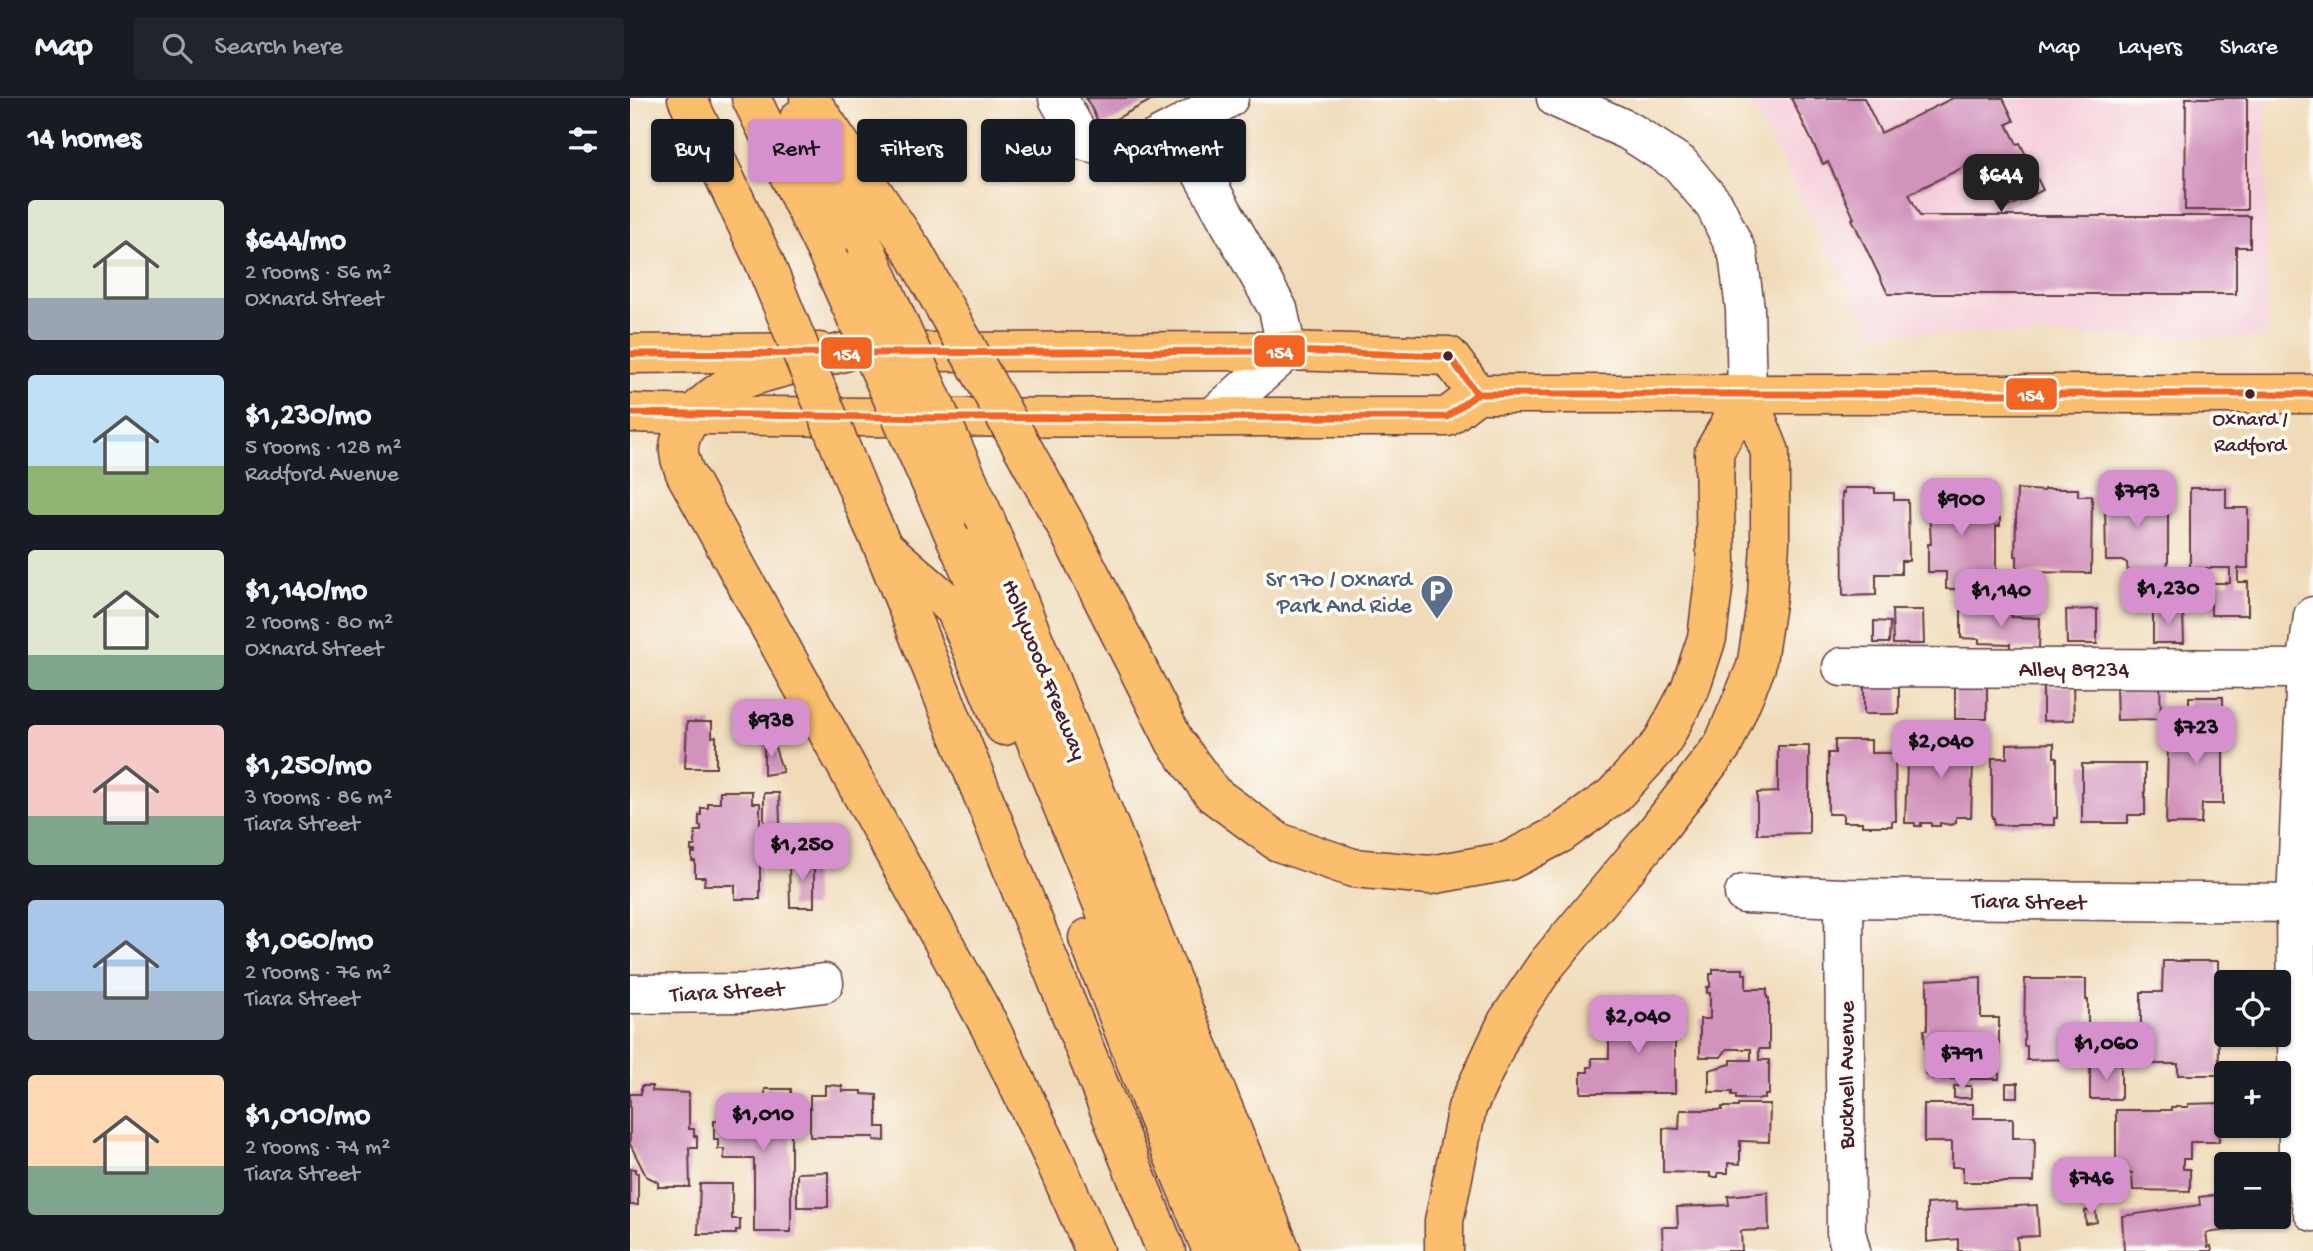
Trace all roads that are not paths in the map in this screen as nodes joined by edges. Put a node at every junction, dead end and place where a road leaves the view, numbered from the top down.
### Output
1 (687, 98) edge
2 (751, 98) edge
3 (788, 98) edge
4 (809, 98) edge
5 (1058, 98) edge
6 (1229, 98) edge
7 (1577, 103) edge
8 (1192, 119) edge
9 (1089, 142) edge
10 (1206, 182) edge
11 (1287, 351) junction
12 (844, 352) junction
13 (630, 354) edge
14 (1477, 394) junction
15 (1747, 394) junction
16 (2313, 394) edge
17 (630, 413) edge
18 (694, 415) junction
19 (1214, 416) junction
20 (876, 530) junction
21 (2313, 616) edge
22 (1842, 667) dead end
23 (2306, 669) junction
24 (1744, 894) dead end
25 (1844, 898) junction
26 (2304, 904) edge
27 (824, 983) dead end
28 (630, 994) edge
29 (2313, 1213) edge
30 (1095, 1251) edge
31 (1166, 1251) edge
32 (1212, 1251) edge
33 (1244, 1251) edge
34 (1281, 1251) edge
35 (1444, 1251) edge
36 (1851, 1251) edge

1 - 20 main road, bridge
2 - 33 main road, bridge
3 - 34 main road, Hollywood Freeway, bridge
4 - 15 main road, bridge
5 - 9 street
6 - 8 street
7 - 15 street
10 - 11 street
11 - 12 main road
11 - 14 main road
11 - 19 street
12 - 13 main road
12 - 18 main road
14 - 15 main road
14 - 19 main road
15 - 16 main road
15 - 35 main road
17 - 18 main road
18 - 19 main road
18 - 30 main road
20 - 31 main road
20 - 32 main road
21 - 23 street
22 - 23 street, Alley 89234
23 - 26 street
24 - 25 street, Tiara Street
25 - 26 street, Tiara Street
25 - 36 street, Bucknell Avenue
26 - 29 street
27 - 28 street, Tiara Street

